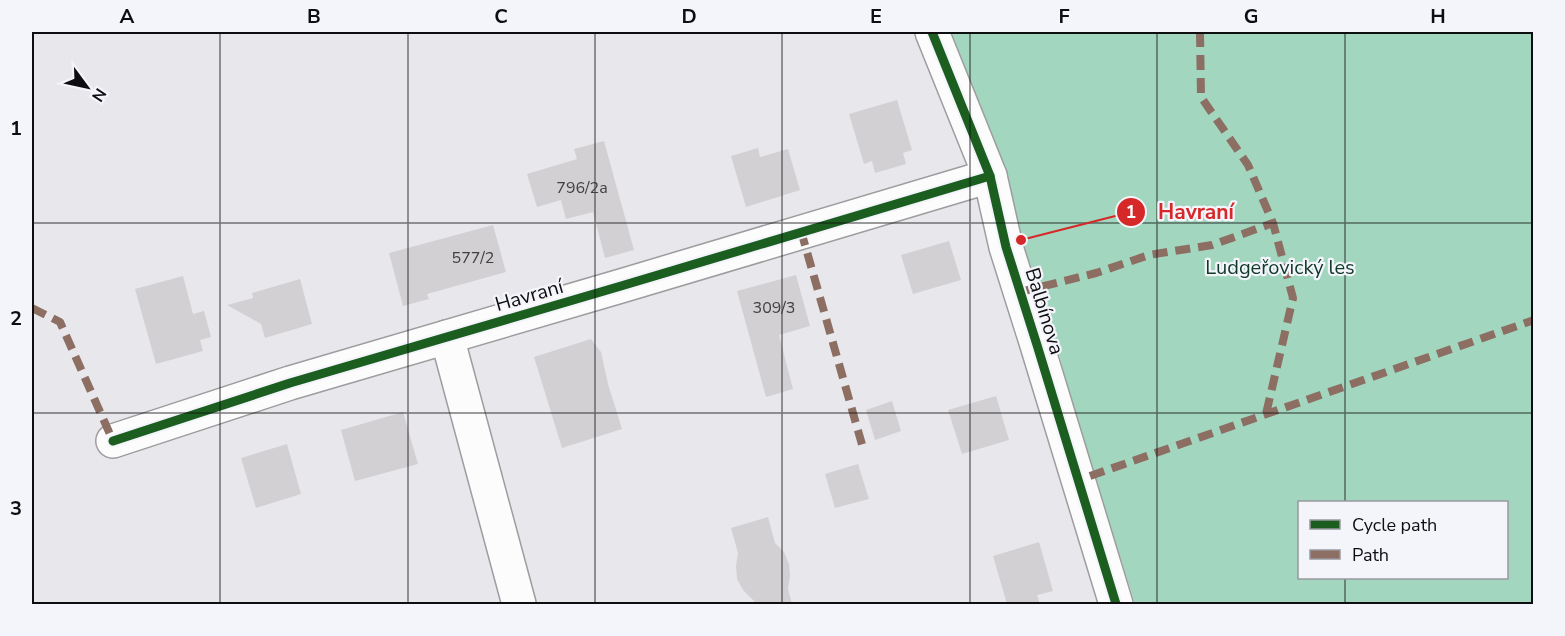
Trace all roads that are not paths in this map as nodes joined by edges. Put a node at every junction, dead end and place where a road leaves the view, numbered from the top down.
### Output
1 (932, 32) edge
2 (990, 176) junction
3 (447, 337) junction
4 (113, 441) dead end
5 (519, 604) edge
6 (1116, 604) edge

1 - 2 street, Balbínova
2 - 3 street, Havraní
2 - 6 street, Balbínova
3 - 4 street, Havraní
3 - 5 street

